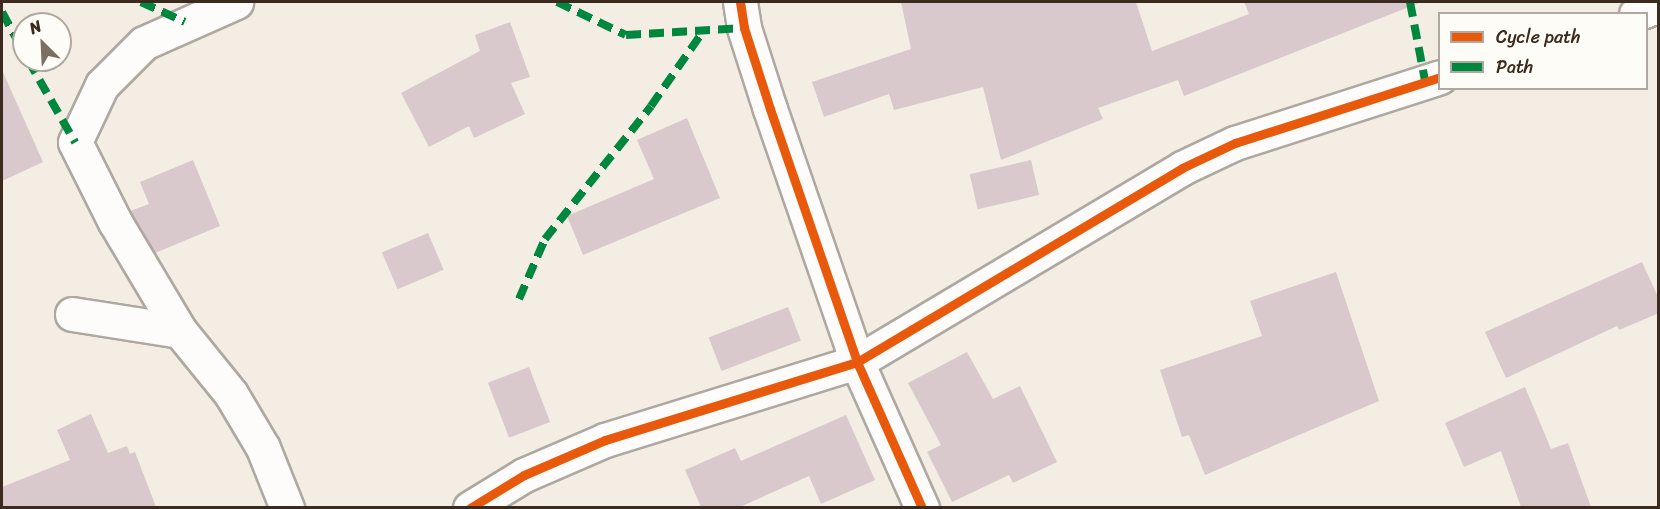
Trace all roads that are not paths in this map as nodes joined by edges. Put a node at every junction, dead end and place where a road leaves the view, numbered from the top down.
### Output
1 (236, 2) edge
2 (740, 2) edge
3 (1659, 6) edge
4 (1642, 12) edge
5 (1438, 78) edge
6 (72, 314) dead end
7 (180, 331) junction
8 (857, 363) junction
9 (287, 507) edge
10 (470, 507) edge
11 (922, 507) edge

1 - 7 street
2 - 8 street
3 - 4 street
5 - 8 street
6 - 7 street
7 - 9 street
8 - 10 street
8 - 11 street

